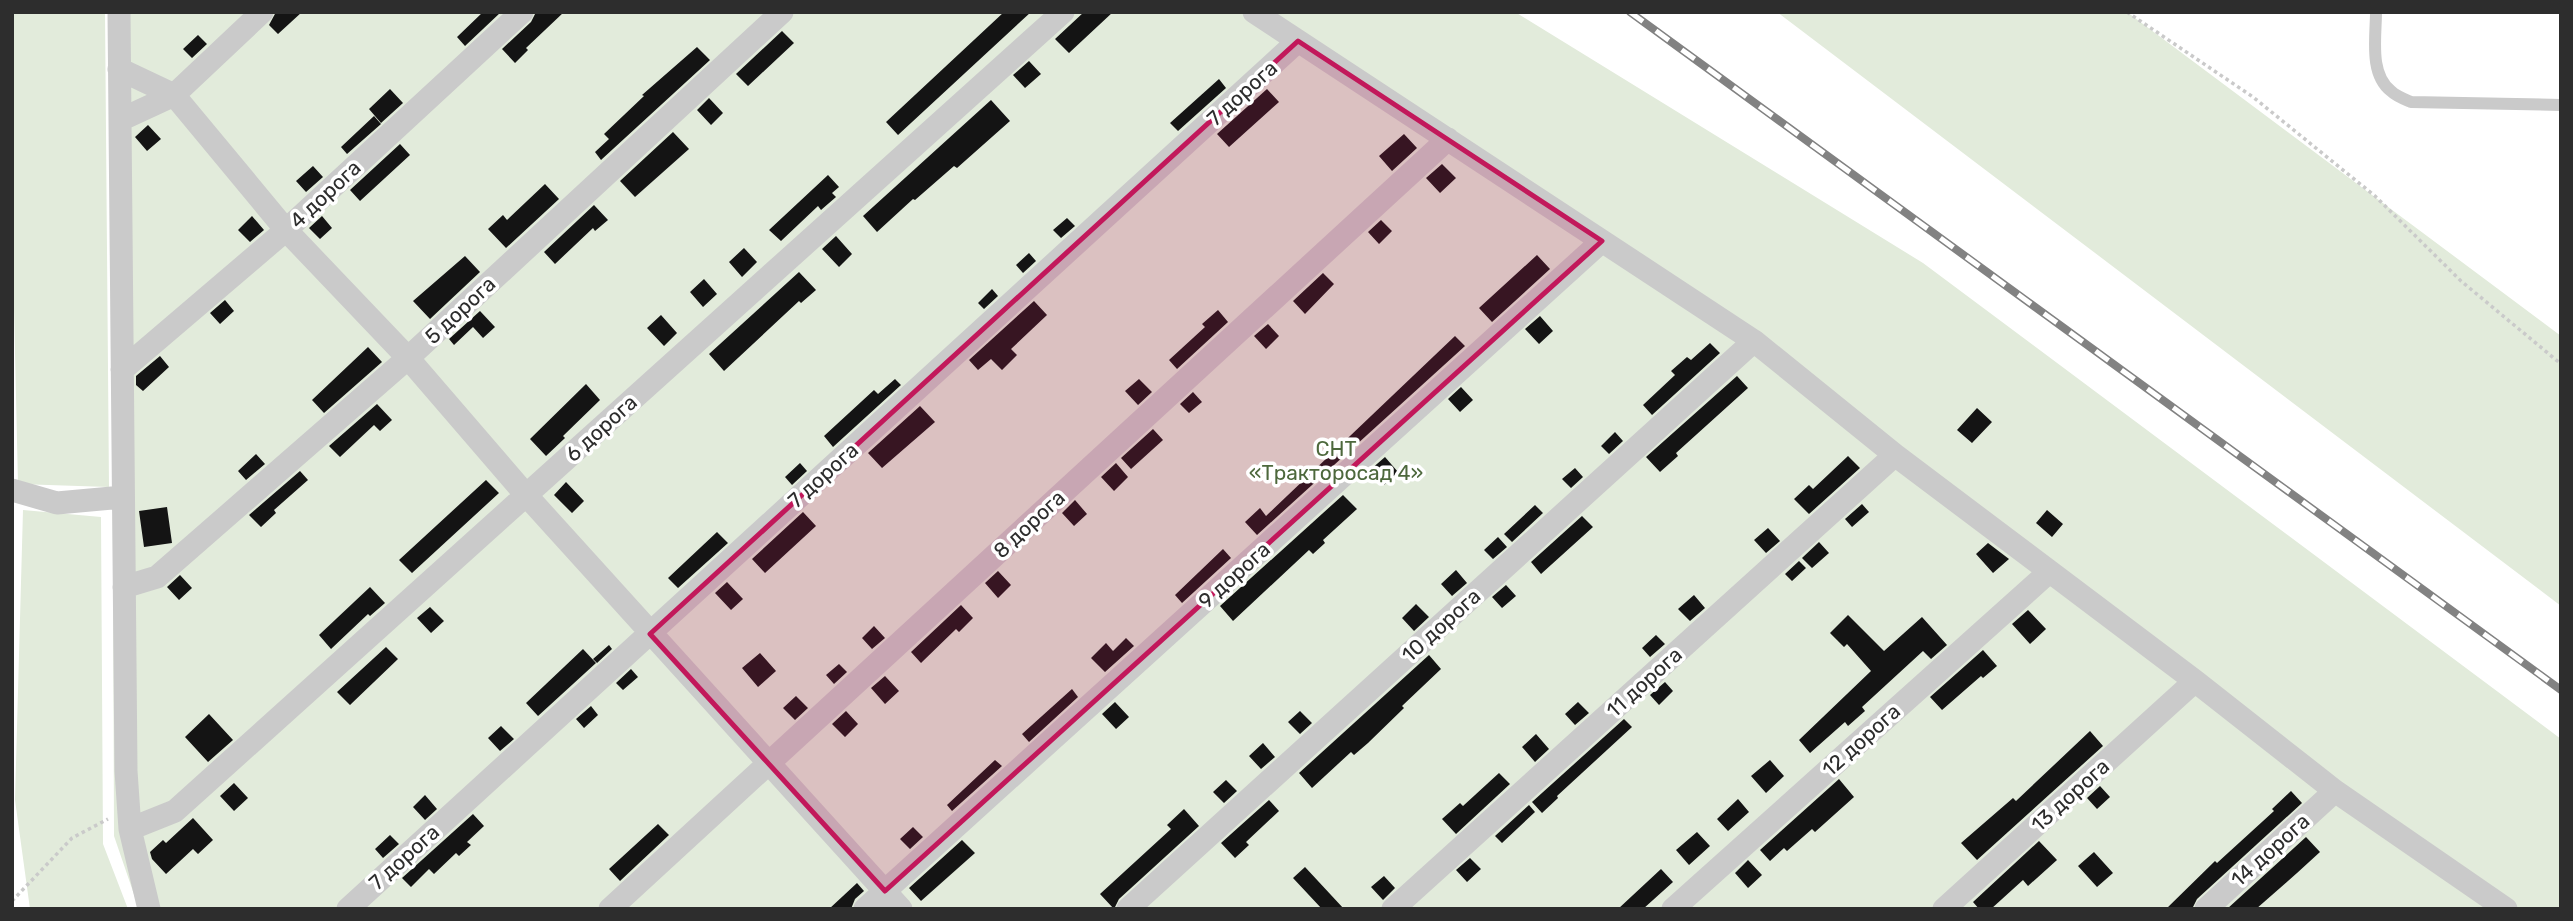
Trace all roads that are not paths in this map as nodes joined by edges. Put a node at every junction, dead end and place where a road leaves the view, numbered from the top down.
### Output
1 (119, 12) edge
2 (262, 12) edge
3 (522, 12) edge
4 (782, 12) edge
5 (1063, 12) edge
6 (1254, 12) edge
7 (2376, 12) edge
8 (1298, 41) junction
9 (119, 69) junction
10 (174, 95) junction
11 (2561, 104) edge
12 (120, 120) junction
13 (1448, 139) junction
14 (286, 230) junction
15 (1602, 241) junction
16 (1754, 341) junction
17 (408, 358) junction
18 (122, 370) junction
19 (1895, 455) junction
20 (12, 490) edge
21 (526, 495) junction
22 (124, 496) junction
23 (2049, 572) junction
24 (124, 587) junction
25 (650, 634) junction
26 (2195, 681) junction
27 (769, 762) junction
28 (2335, 792) junction
29 (129, 818) junction
30 (885, 891) junction
31 (2475, 901) edge
32 (149, 909) edge
33 (348, 909) edge
34 (610, 909) edge
35 (865, 909) edge
36 (901, 909) edge
37 (1128, 909) edge
38 (1393, 909) edge
39 (1673, 909) edge
40 (1944, 909) edge
41 (2206, 909) edge
42 (2506, 909) edge

1 - 9 street
2 - 10 street
3 - 14 street, 4 дорога
4 - 17 street, 5 дорога
5 - 21 street, 6 дорога
6 - 8 street
7 - 11 lane
8 - 13 street
8 - 25 street, 7 дорога
9 - 10 street
9 - 12 street
10 - 12 street
10 - 14 street
12 - 18 street
13 - 15 street
13 - 27 street, 8 дорога
14 - 17 street
14 - 18 street, 4 дорога
15 - 16 street
15 - 30 street, 9 дорога
16 - 19 street
16 - 37 street, 10 дорога
17 - 21 street
17 - 24 street, 5 дорога
18 - 22 street
19 - 23 street
19 - 38 street, 11 дорога
20 - 22 street
21 - 25 street
21 - 29 street, 6 дорога
22 - 24 street
23 - 26 street
23 - 39 street, 12 дорога
24 - 29 street
25 - 27 street
25 - 33 street, 7 дорога
26 - 28 street
26 - 40 street, 13 дорога
27 - 30 street
27 - 34 street, 8 дорога
28 - 31 street
28 - 41 street, 14 дорога
29 - 32 street
30 - 35 street, 9 дорога
30 - 36 street
31 - 42 street

